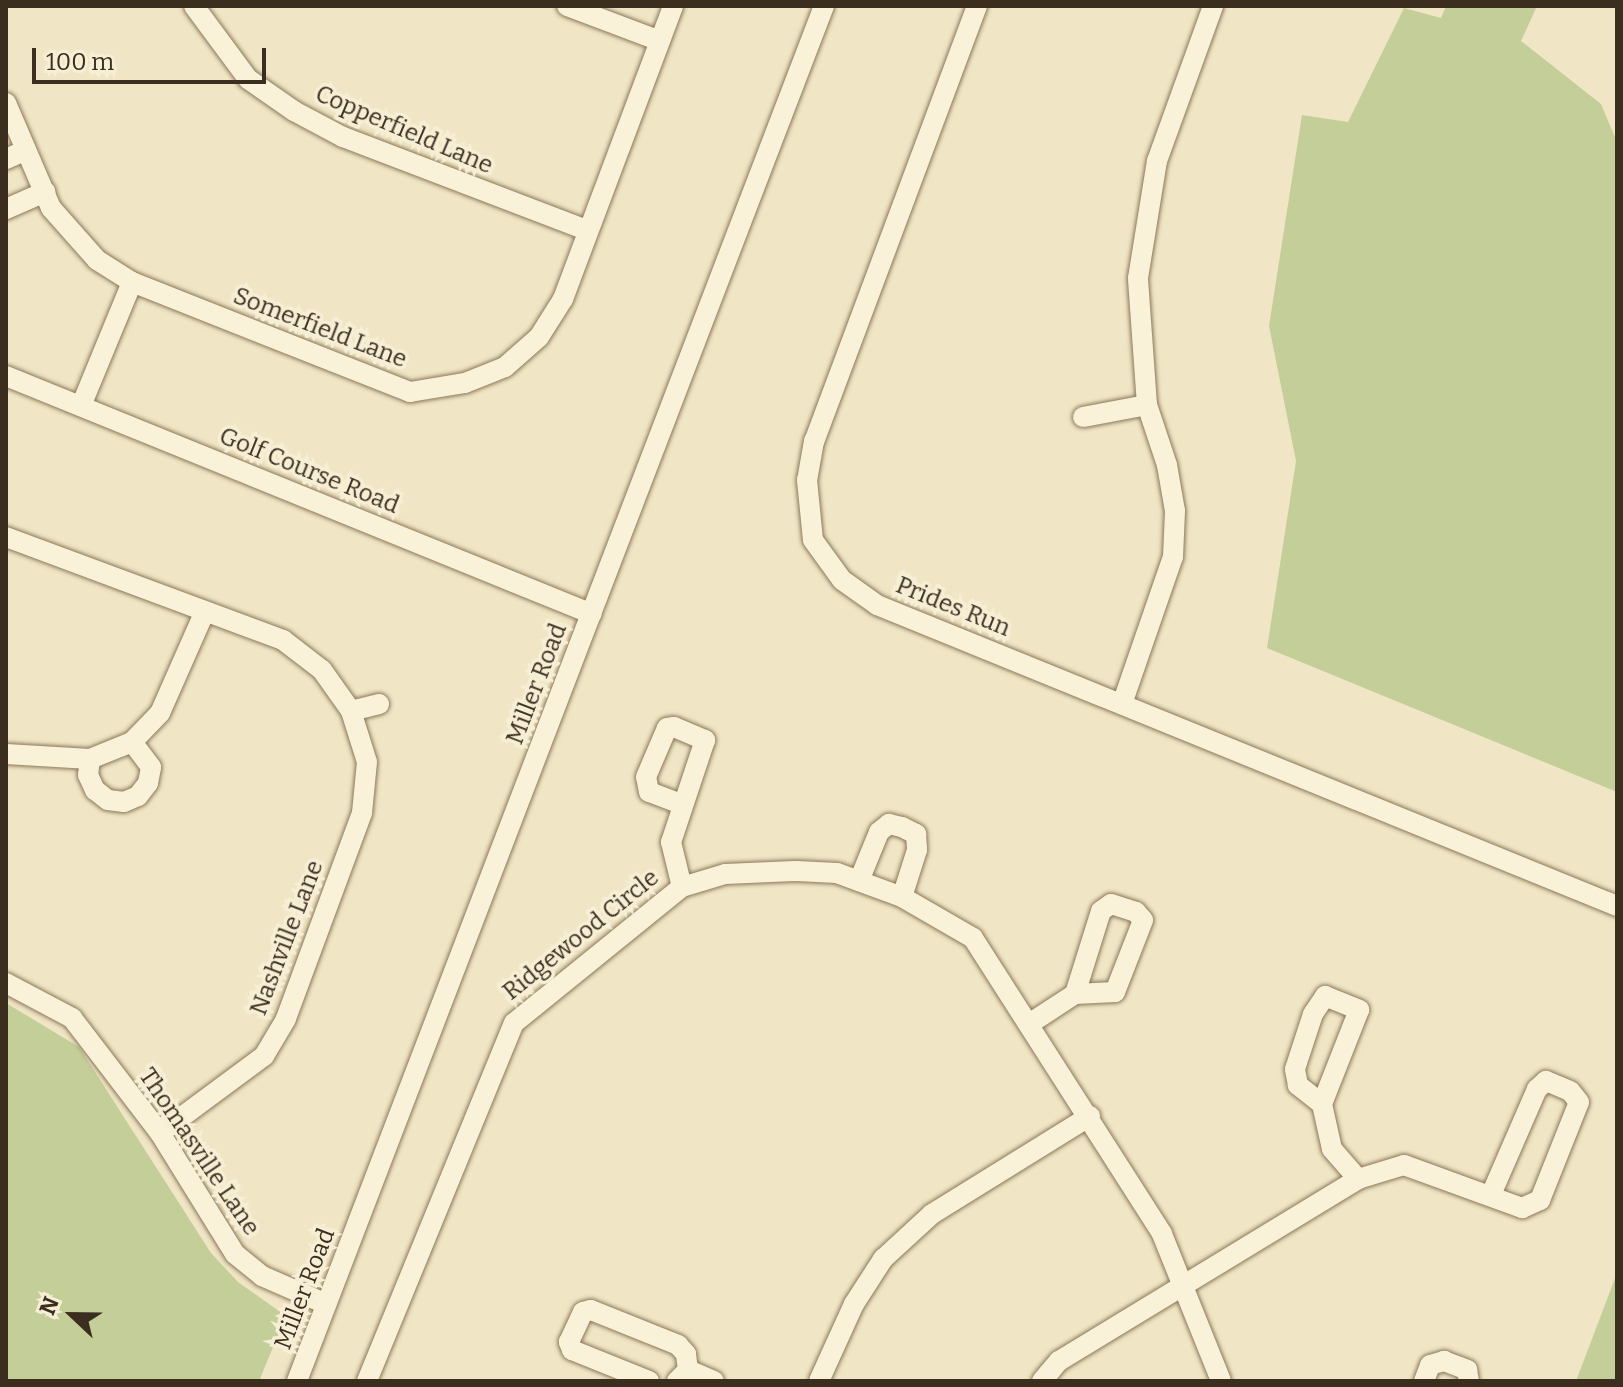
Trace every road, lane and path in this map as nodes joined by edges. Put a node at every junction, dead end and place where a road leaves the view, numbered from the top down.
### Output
1 (194, 6) edge
2 (567, 6) edge
3 (673, 6) edge
4 (824, 6) edge
5 (977, 6) edge
6 (1213, 6) edge
7 (660, 41) junction
8 (6, 103) edge
9 (26, 150) junction
10 (6, 159) edge
11 (45, 192) junction
12 (6, 209) edge
13 (586, 230) junction
14 (132, 282) junction
15 (6, 376) edge
16 (1147, 405) junction
17 (81, 406) junction
18 (1083, 417) dead end
19 (6, 537) edge
20 (205, 611) junction
21 (592, 614) junction
22 (379, 704) dead end
23 (1122, 704) junction
24 (351, 711) junction
25 (132, 742) junction
26 (6, 754) edge
27 (90, 759) junction
28 (681, 804) dead end
29 (859, 881) junction
30 (682, 887) junction
31 (902, 897) junction
32 (1617, 906) edge
33 (6, 983) edge
34 (1075, 994) junction
35 (1029, 1024) junction
36 (1322, 1104) junction
37 (1090, 1116) junction
38 (160, 1133) junction
39 (1358, 1179) junction
40 (1491, 1195) junction
41 (1186, 1286) junction
42 (326, 1304) junction
43 (682, 1376) edge
44 (297, 1381) edge
45 (367, 1381) edge
46 (649, 1381) edge
47 (714, 1381) edge
48 (819, 1381) edge
49 (1042, 1381) edge
50 (1221, 1381) edge
51 (1424, 1381) edge
52 (1469, 1381) edge

1 - 13 street, Copperfield Lane
2 - 7 street
3 - 7 street, Somerfield Lane
4 - 21 street, Miller Road
5 - 23 street, Prides Run
6 - 16 street
7 - 13 street, Somerfield Lane
8 - 9 street, Somerfield Lane
9 - 10 street
9 - 11 street, Somerfield Lane
11 - 12 street
11 - 14 street, Somerfield Lane
13 - 14 street, Somerfield Lane
14 - 17 street
15 - 17 street, Golf Course Road
16 - 18 street
16 - 23 street
17 - 21 street, Golf Course Road
19 - 20 street, Nashville Lane
20 - 24 street, Nashville Lane
20 - 25 street
21 - 42 street, Miller Road
22 - 24 street
23 - 32 street, Prides Run
24 - 38 street, Nashville Lane
25 - 27 street
25 - 27 street
26 - 27 street
28 - 30 street
29 - 30 street, Ridgewood Circle
29 - 31 street, Ridgewood Circle
29 - 31 street
30 - 45 street, Ridgewood Circle
31 - 35 street, Ridgewood Circle
33 - 38 street, Thomasville Lane
34 - 34 street
34 - 35 street
35 - 37 street, Ridgewood Circle
36 - 36 street
36 - 39 street
37 - 41 street, Ridgewood Circle
37 - 48 street
38 - 42 street, Thomasville Lane
39 - 40 street
39 - 41 street
40 - 40 street
41 - 49 street
41 - 50 street, Ridgewood Circle
42 - 44 street, Miller Road
43 - 46 street
43 - 47 street
51 - 52 street

